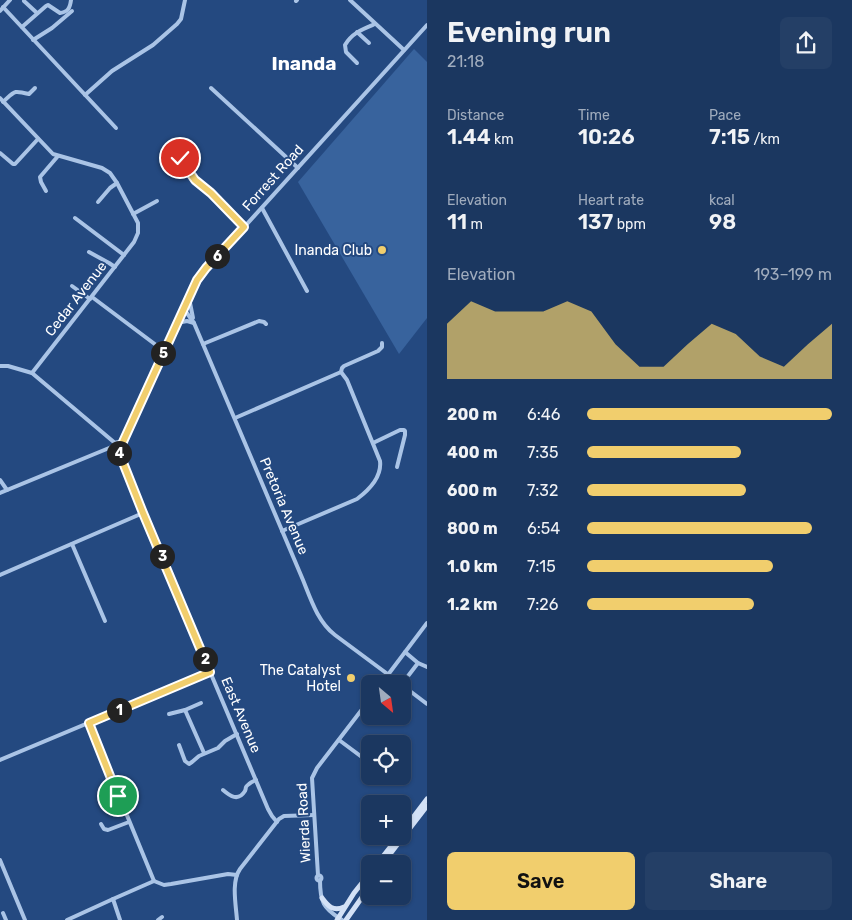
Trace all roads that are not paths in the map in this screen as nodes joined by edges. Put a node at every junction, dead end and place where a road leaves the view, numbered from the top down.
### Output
1 (10, 0) edge
2 (71, 0) edge
3 (185, 0) edge
4 (350, 0) edge
5 (24, 1) edge
6 (2, 9) edge
7 (72, 11) dead end
8 (37, 13) junction
9 (375, 24) junction
10 (427, 25) edge
11 (22, 27) junction
12 (357, 32) junction
13 (33, 40) junction
14 (369, 43) dead end
15 (404, 50) junction
16 (357, 63) dead end
17 (35, 88) dead end
18 (211, 88) dead end
19 (85, 95) junction
20 (2, 100) edge
21 (116, 128) dead end
22 (38, 139) junction
23 (0, 153) edge
24 (172, 153) dead end
25 (58, 156) junction
26 (298, 168) junction
27 (117, 183) junction
28 (46, 191) dead end
29 (156, 201) dead end
30 (98, 202) dead end
31 (262, 208) junction
32 (133, 214) junction
33 (75, 218) dead end
34 (244, 227) junction
35 (89, 252) dead end
36 (124, 255) junction
37 (115, 267) junction
38 (72, 286) dead end
39 (307, 291) dead end
40 (91, 298) junction
41 (189, 298) junction
42 (184, 309) junction
43 (194, 322) junction
44 (177, 323) junction
45 (266, 324) dead end
46 (382, 343) dead end
47 (204, 344) junction
48 (164, 351) junction
49 (0, 366) edge
50 (341, 372) junction
51 (32, 373) junction
52 (235, 418) junction
53 (373, 442) junction
54 (114, 444) junction
55 (122, 444) junction
56 (118, 450) junction
57 (397, 468) dead end
58 (0, 480) edge
59 (7, 490) junction
60 (0, 493) edge
61 (143, 513) junction
62 (282, 531) junction
63 (72, 544) junction
64 (0, 575) edge
65 (105, 621) dead end
66 (427, 623) edge
67 (405, 652) junction
68 (418, 662) junction
69 (427, 667) edge
70 (210, 672) junction
71 (388, 674) joint
72 (409, 675) edge
73 (411, 691) edge
74 (426, 702) edge
75 (201, 703) dead end
76 (185, 710) junction
77 (361, 711) edge
78 (169, 714) dead end
79 (89, 723) junction
80 (237, 734) junction
81 (339, 740) junction
82 (179, 745) dead end
83 (204, 753) junction
84 (361, 756) edge
85 (0, 760) edge
86 (256, 780) junction
87 (224, 790) dead end
88 (427, 799) edge
89 (427, 806) edge
90 (427, 811) edge
91 (314, 815) junction
92 (411, 820) edge
93 (129, 822) junction
94 (277, 822) junction
95 (101, 824) dead end
96 (392, 845) edge
97 (384, 855) edge
98 (390, 855) edge
99 (394, 855) edge
100 (0, 860) edge
101 (237, 875) junction
102 (154, 881) junction
103 (361, 885) edge
104 (322, 898) junction
105 (112, 899) junction
106 (361, 899) edge
107 (346, 906) junction
108 (3, 913) dead end
109 (162, 917) dead end
110 (339, 919) edge
111 (6, 920) edge
112 (25, 920) edge
113 (67, 920) edge
114 (120, 920) edge
115 (158, 920) edge
116 (237, 920) edge
117 (346, 920) edge

1 - 6 street
2 - 8 street
3 - 19 street
4 - 9 street
5 - 8 street
6 - 11 street
7 - 13 street
8 - 11 street
9 - 12 street
9 - 15 street
10 - 15 street, Forrest Road
11 - 13 street
12 - 14 street
12 - 16 street
13 - 19 street
15 - 26 street, Forrest Road
17 - 20 street
18 - 26 street
19 - 21 street
20 - 22 street
22 - 23 street
22 - 25 street
24 - 34 street
25 - 27 street
25 - 28 street
26 - 31 street, Forrest Road
27 - 30 street
27 - 32 street
29 - 32 street
31 - 34 street, Forrest Road
31 - 39 street
32 - 36 street, Cedar Avenue
33 - 36 street
34 - 41 street, Forrest Road
35 - 37 street
36 - 37 street, Cedar Avenue
37 - 40 street, Cedar Avenue
38 - 40 street
40 - 48 street
40 - 51 street, Cedar Avenue
41 - 42 street, Forrest Road
41 - 43 street
42 - 43 street, Pretoria Avenue
42 - 44 street, Forrest Road
43 - 44 street
43 - 47 street, Pretoria Avenue
44 - 48 street, Forrest Road
45 - 47 street
46 - 50 street
47 - 52 street, Pretoria Avenue
48 - 55 street, Forrest Road
49 - 51 street
50 - 52 street
50 - 53 street
51 - 54 street
52 - 62 street, Pretoria Avenue
53 - 57 street
53 - 62 street
54 - 55 street
54 - 56 street
54 - 59 street
55 - 56 street
56 - 61 street, East Avenue
58 - 59 street
59 - 60 street
61 - 63 street
61 - 70 street, East Avenue
62 - 71 street, Pretoria Avenue
63 - 64 street
63 - 65 street
66 - 67 street
67 - 68 street
67 - 71 street
68 - 69 street
68 - 72 street
70 - 79 street
70 - 80 street, East Avenue
73 - 74 street, Pretoria Avenue
75 - 76 street
76 - 78 street
76 - 83 street
77 - 81 street, Wierda Road
79 - 85 street
79 - 93 street
80 - 83 street
80 - 86 street, East Avenue
81 - 84 street
81 - 91 street, Wierda Road
82 - 83 street
86 - 87 street
86 - 94 street, East Avenue
88 - 92 main road
89 - 98 main road
90 - 99 main road
91 - 94 street
91 - 104 street, Wierda Road
93 - 95 street
93 - 102 street
94 - 101 street
96 - 97 main road
100 - 112 street
101 - 102 street
101 - 116 street
102 - 105 street
103 - 107 main road
104 - 107 main road
104 - 110 street, Wierda Road
105 - 113 street
105 - 114 street
106 - 117 main road
107 - 110 main road
108 - 111 street
109 - 115 street

